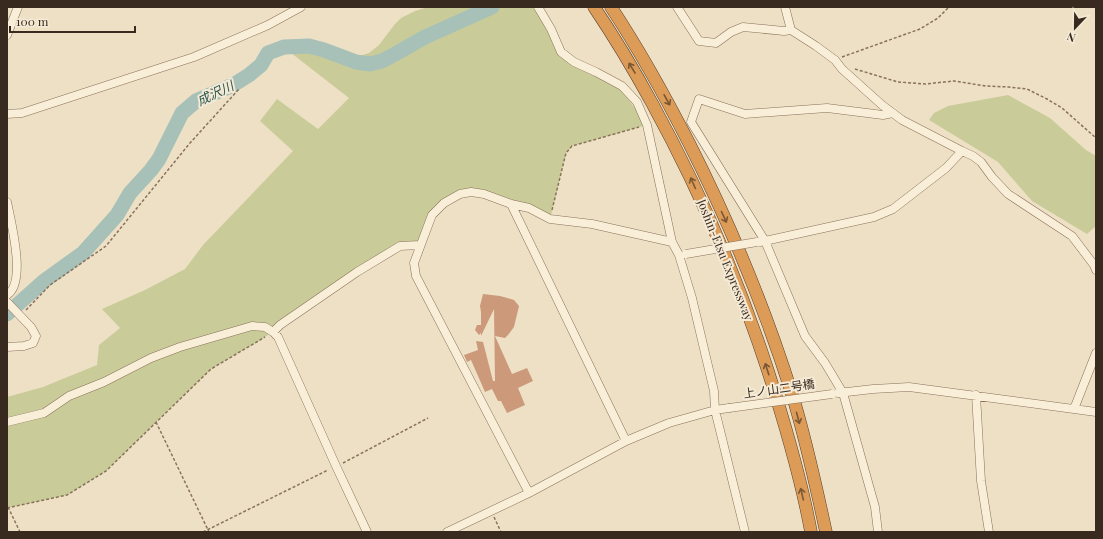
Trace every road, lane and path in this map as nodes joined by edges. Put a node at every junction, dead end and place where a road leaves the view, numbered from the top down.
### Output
1 (18, 7) edge
2 (302, 7) edge
3 (538, 7) edge
4 (594, 7) edge
5 (611, 7) edge
6 (677, 7) edge
7 (785, 7) edge
8 (949, 7) edge
9 (791, 30) junction
10 (7, 36) edge
11 (834, 60) junction
12 (842, 69) junction
13 (239, 89) dead end
14 (893, 113) junction
15 (7, 114) edge
16 (647, 125) junction
17 (1096, 138) edge
18 (962, 152) junction
19 (7, 202) edge
20 (511, 204) junction
21 (550, 219) junction
22 (672, 242) junction
23 (761, 242) junction
24 (420, 246) junction
25 (683, 254) junction
26 (1096, 270) edge
27 (7, 295) edge
28 (7, 302) edge
29 (20, 315) junction
30 (273, 332) junction
31 (7, 347) edge
32 (1096, 353) edge
33 (843, 393) junction
34 (976, 395) junction
35 (1074, 409) junction
36 (715, 410) junction
37 (1096, 412) edge
38 (428, 418) dead end
39 (7, 422) edge
40 (156, 422) junction
41 (626, 441) junction
42 (336, 466) junction
43 (529, 493) junction
44 (7, 507) edge
45 (491, 511) junction
46 (208, 531) edge
47 (20, 532) edge
48 (203, 532) edge
49 (367, 532) edge
50 (447, 532) edge
51 (501, 532) edge
52 (745, 532) edge
53 (811, 532) edge
54 (826, 532) edge
55 (878, 532) edge
56 (989, 532) edge

1 - 10 street
2 - 15 street
3 - 16 street
53 -> 4 highway, Joshin-Etsu Expressway
5 -> 54 highway, Joshin-Etsu Expressway
6 - 9 street
7 - 9 street
8 - 11 path
9 - 11 street
11 - 12 street
12 - 14 street
12 - 17 path
13 - 29 path
14 - 18 street
14 - 23 street
16 - 21 path
16 - 22 street
18 - 23 street
18 - 26 street
19 - 27 street
20 - 21 street
20 - 24 street
20 - 41 street
21 - 22 street
22 - 25 street
23 - 25 street, bridge
23 - 33 street
24 - 30 street
24 - 43 street
25 - 36 street
28 - 29 street
29 - 31 street
30 - 39 street
30 - 40 path
30 - 42 street
32 - 35 street
33 - 34 street, 上ノ山二号橋
33 - 36 street, 上ノ山二号橋, bridge
33 - 55 street
34 - 35 street, 上ノ山二号橋
34 - 56 street
35 - 37 street, 上ノ山二号橋
36 - 41 street, 上ノ山二号橋
36 - 52 street
38 - 42 path
40 - 44 path
40 - 46 path
41 - 43 street, 上ノ山二号橋
42 - 46 path
42 - 49 street
43 - 45 street, 上ノ山二号橋
44 - 47 path
45 - 50 street, 上ノ山二号橋
45 - 51 path
46 - 48 path

